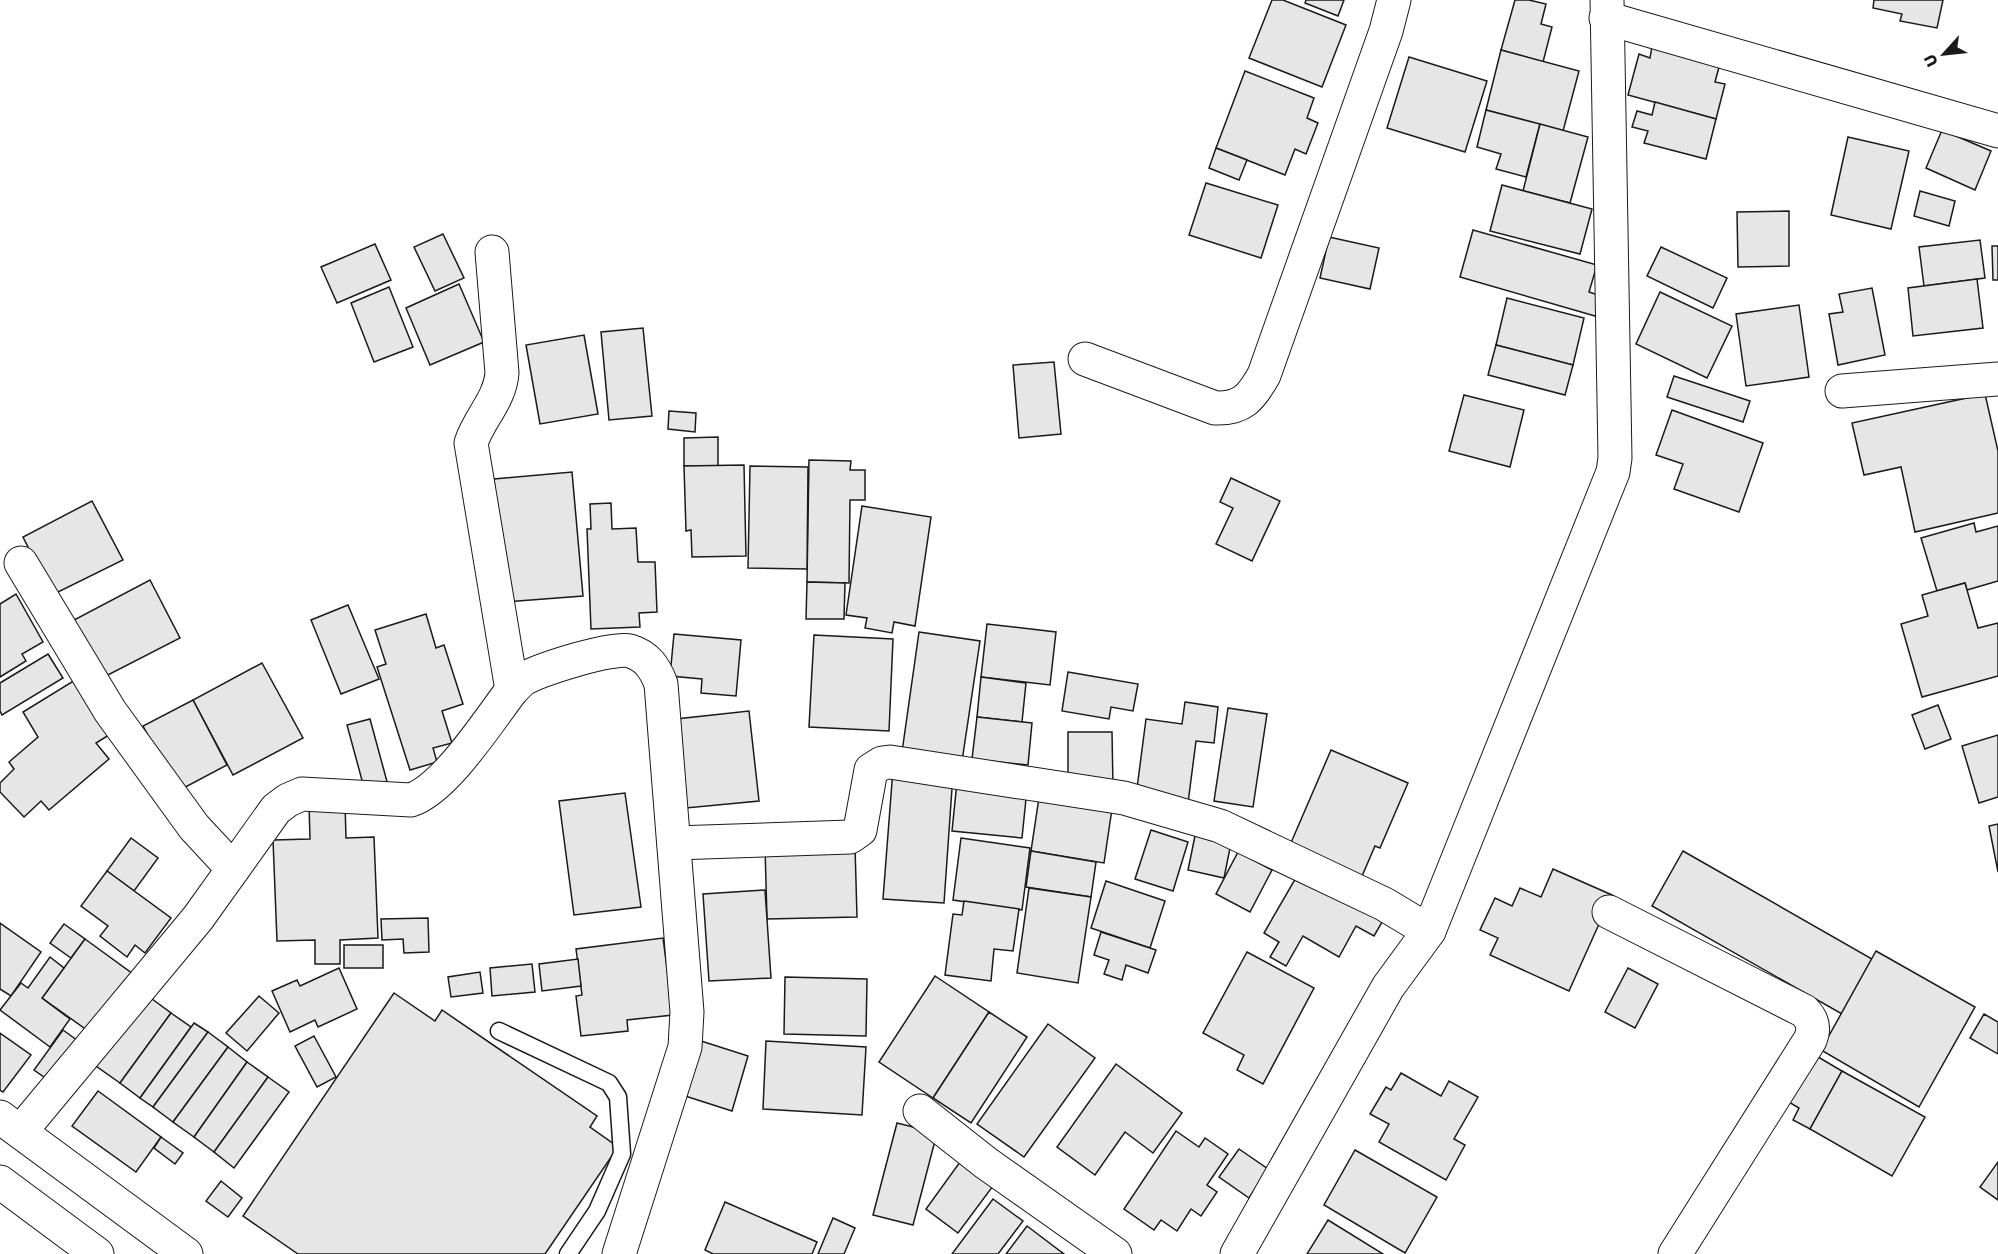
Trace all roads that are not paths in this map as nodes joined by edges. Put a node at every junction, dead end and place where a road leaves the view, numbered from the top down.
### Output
1 (1394, 0) edge
2 (1607, 9) edge
3 (1998, 131) edge
4 (492, 252) dead end
5 (1085, 359) dead end
6 (1998, 379) edge
7 (1842, 391) dead end
8 (21, 563) dead end
9 (512, 690) junction
10 (674, 843) junction
11 (233, 869) junction
12 (1609, 912) dead end
13 (1430, 932) junction
14 (499, 1031) dead end
15 (920, 1111) dead end
16 (10, 1124) edge
17 (0, 1182) edge
18 (96, 1254) edge
19 (186, 1254) edge
20 (568, 1254) edge
21 (619, 1254) edge
22 (1115, 1254) edge
23 (1237, 1254) edge
24 (1675, 1254) edge

1 - 5 street
2 - 3 street
2 - 13 street
4 - 9 street
6 - 7 street
8 - 11 street
9 - 10 street
9 - 11 street
10 - 13 street
10 - 21 street
11 - 16 street
12 - 24 street
13 - 23 street
14 - 20 lane
15 - 22 street
16 - 19 street
17 - 18 street

